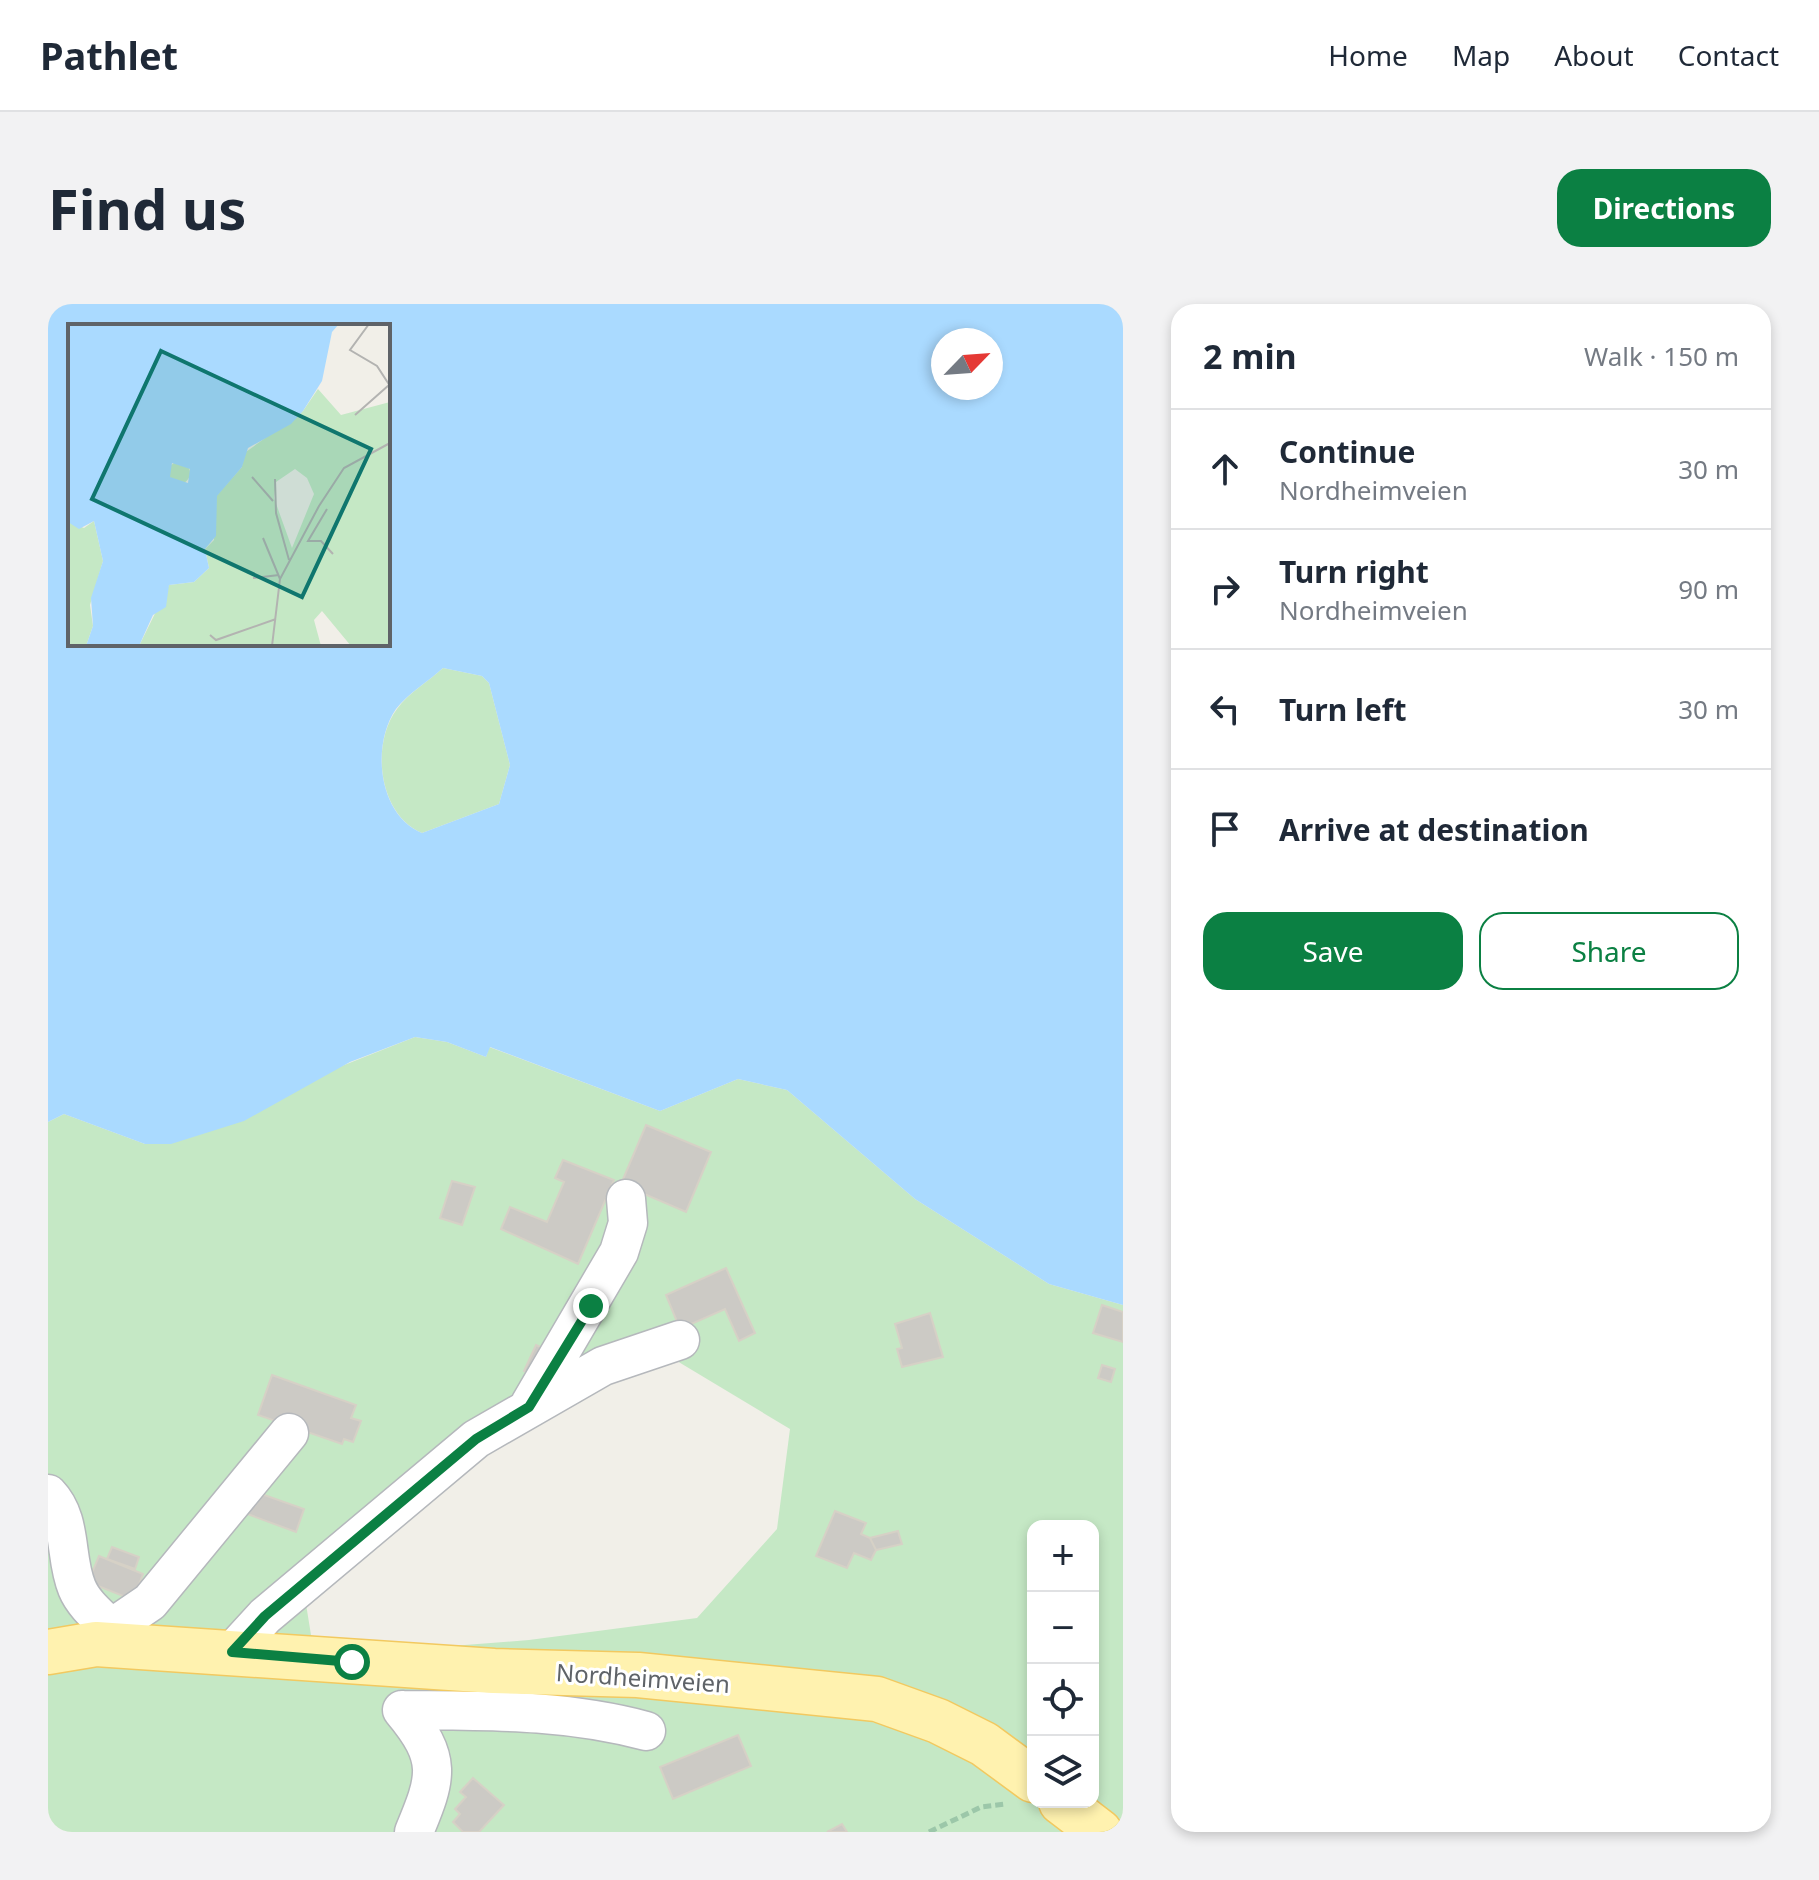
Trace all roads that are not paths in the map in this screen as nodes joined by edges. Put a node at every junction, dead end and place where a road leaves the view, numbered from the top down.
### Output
1 (626, 1199) dead end
2 (680, 1340) dead end
3 (529, 1407) junction
4 (289, 1433) dead end
5 (48, 1494) edge
6 (104, 1637) junction
7 (48, 1652) edge
8 (232, 1652) junction
9 (646, 1731) dead end
10 (1027, 1776) edge
11 (1069, 1808) edge
12 (414, 1832) edge
13 (1100, 1832) edge

1 - 3 street
2 - 3 street
3 - 8 street
4 - 6 street
5 - 6 street
6 - 7 main road, Nordheimveien
6 - 8 main road, Nordheimveien
8 - 10 main road, Nordheimveien
9 - 12 street
11 - 13 main road, Nordheimveien

